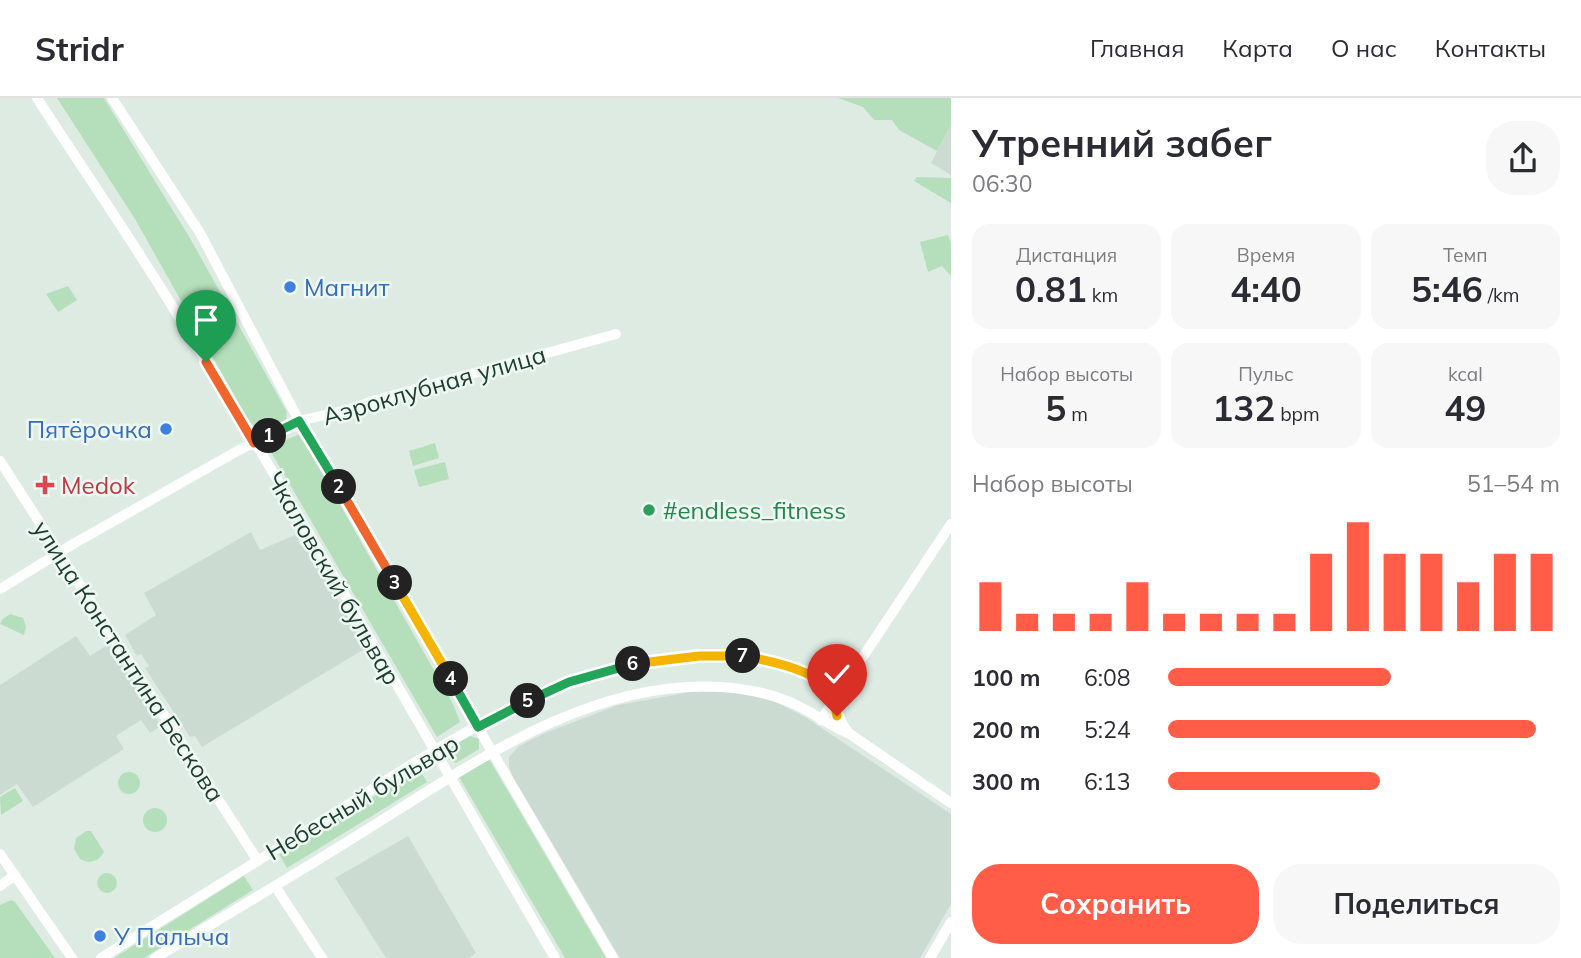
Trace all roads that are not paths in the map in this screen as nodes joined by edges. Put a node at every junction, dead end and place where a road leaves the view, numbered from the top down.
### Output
1 (37, 98) edge
2 (112, 98) edge
3 (615, 334) dead end
4 (299, 421) junction
5 (254, 443) junction
6 (0, 461) edge
7 (951, 524) edge
8 (59, 554) junction
9 (0, 589) edge
10 (834, 700) junction
11 (821, 720) junction
12 (478, 727) junction
13 (850, 734) junction
14 (435, 750) junction
15 (494, 752) junction
16 (451, 778) junction
17 (951, 803) edge
18 (0, 854) edge
19 (258, 861) junction
20 (15, 875) junction
21 (0, 886) edge
22 (275, 886) junction
23 (951, 922) edge
24 (72, 958) edge
25 (101, 958) edge
26 (155, 958) edge
27 (322, 958) edge
28 (555, 958) edge
29 (613, 958) edge
30 (930, 958) edge

1 - 5 street, Чкаловский бульвар
2 - 4 street, Чкаловский бульвар
3 - 4 street, Аэроклубная улица
4 - 5 street, Аэроклубная улица
4 - 12 street, Чкаловский бульвар
5 - 8 street, Аэроклубная улица
5 - 14 street, Чкаловский бульвар
6 - 8 street, улица Константина Бескова
7 - 10 street
8 - 9 street, Аэроклубная улица
8 - 19 street, улица Константина Бескова
10 - 11 street
10 - 12 street, Небесный бульвар
10 - 13 street, Небесный бульвар
11 - 13 street, Небесный бульвар
11 - 15 street, Небесный бульвар
12 - 14 street, Небесный бульвар
12 - 15 street, Чкаловский бульвар
13 - 17 street, Небесный бульвар
14 - 16 street, Чкаловский бульвар
14 - 19 street, Небесный бульвар
15 - 16 street, Небесный бульвар
15 - 29 street, Чкаловский бульвар
16 - 22 street, Небесный бульвар
16 - 28 street, Чкаловский бульвар
18 - 20 street
19 - 25 street, Небесный бульвар
20 - 21 street
20 - 24 street
22 - 26 street, Небесный бульвар
22 - 27 street
23 - 30 street

